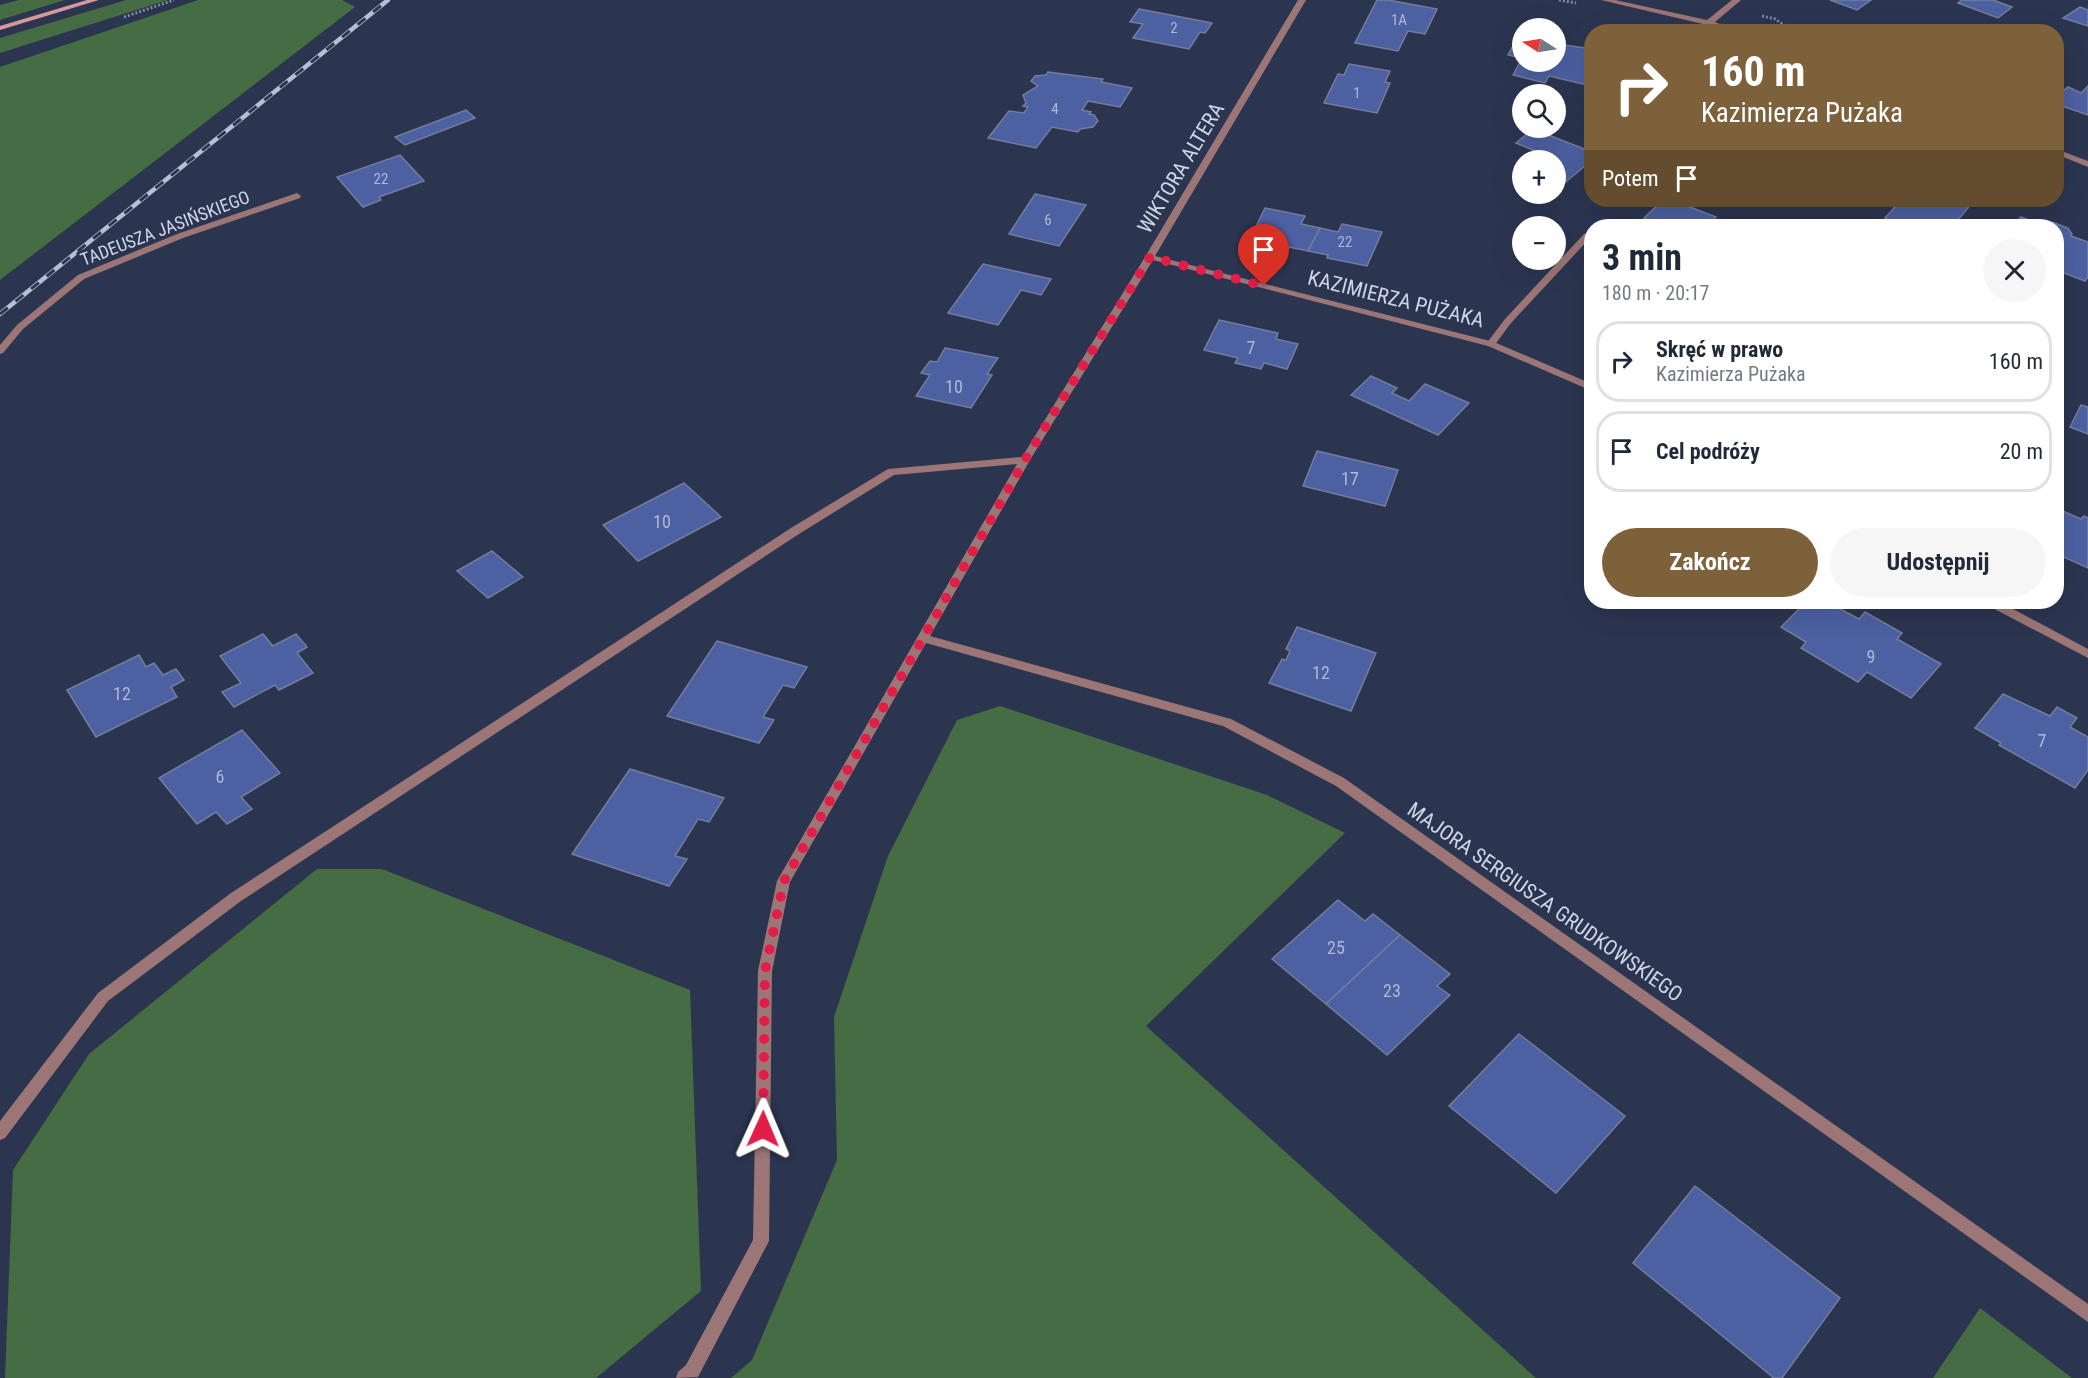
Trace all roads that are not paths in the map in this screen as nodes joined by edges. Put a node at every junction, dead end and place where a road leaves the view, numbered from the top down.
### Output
1 (95, 0) edge
2 (1302, 0) edge
3 (1605, 0) edge
4 (1737, 0) edge
5 (1709, 23) junction
6 (1712, 24) edge
7 (0, 28) edge
8 (2064, 154) edge
9 (2088, 164) edge
10 (297, 196) dead end
11 (1584, 239) edge
12 (1150, 257) junction
13 (1491, 344) junction
14 (0, 351) edge
15 (1584, 385) edge
16 (1025, 460) junction
17 (2004, 609) edge
18 (922, 638) junction
19 (2088, 654) edge
20 (0, 1133) edge
21 (2088, 1314) edge
22 (684, 1378) edge

1 - 7 main road
2 - 12 street, WIKTORA ALTERA
3 - 5 street
4 - 5 street
5 - 6 street
8 - 9 street
10 - 14 street, TADEUSZA JASIŃSKIEGO
11 - 13 street
12 - 13 street, KAZIMIERZA PUŻAKA
12 - 16 street, WIKTORA ALTERA
13 - 15 street, KAZIMIERZA PUŻAKA
16 - 18 street, WIKTORA ALTERA
16 - 20 street
17 - 19 street
18 - 21 street, MAJORA SERGIUSZA GRUDKOWSKIEGO
18 - 22 street, WIKTORA ALTERA

